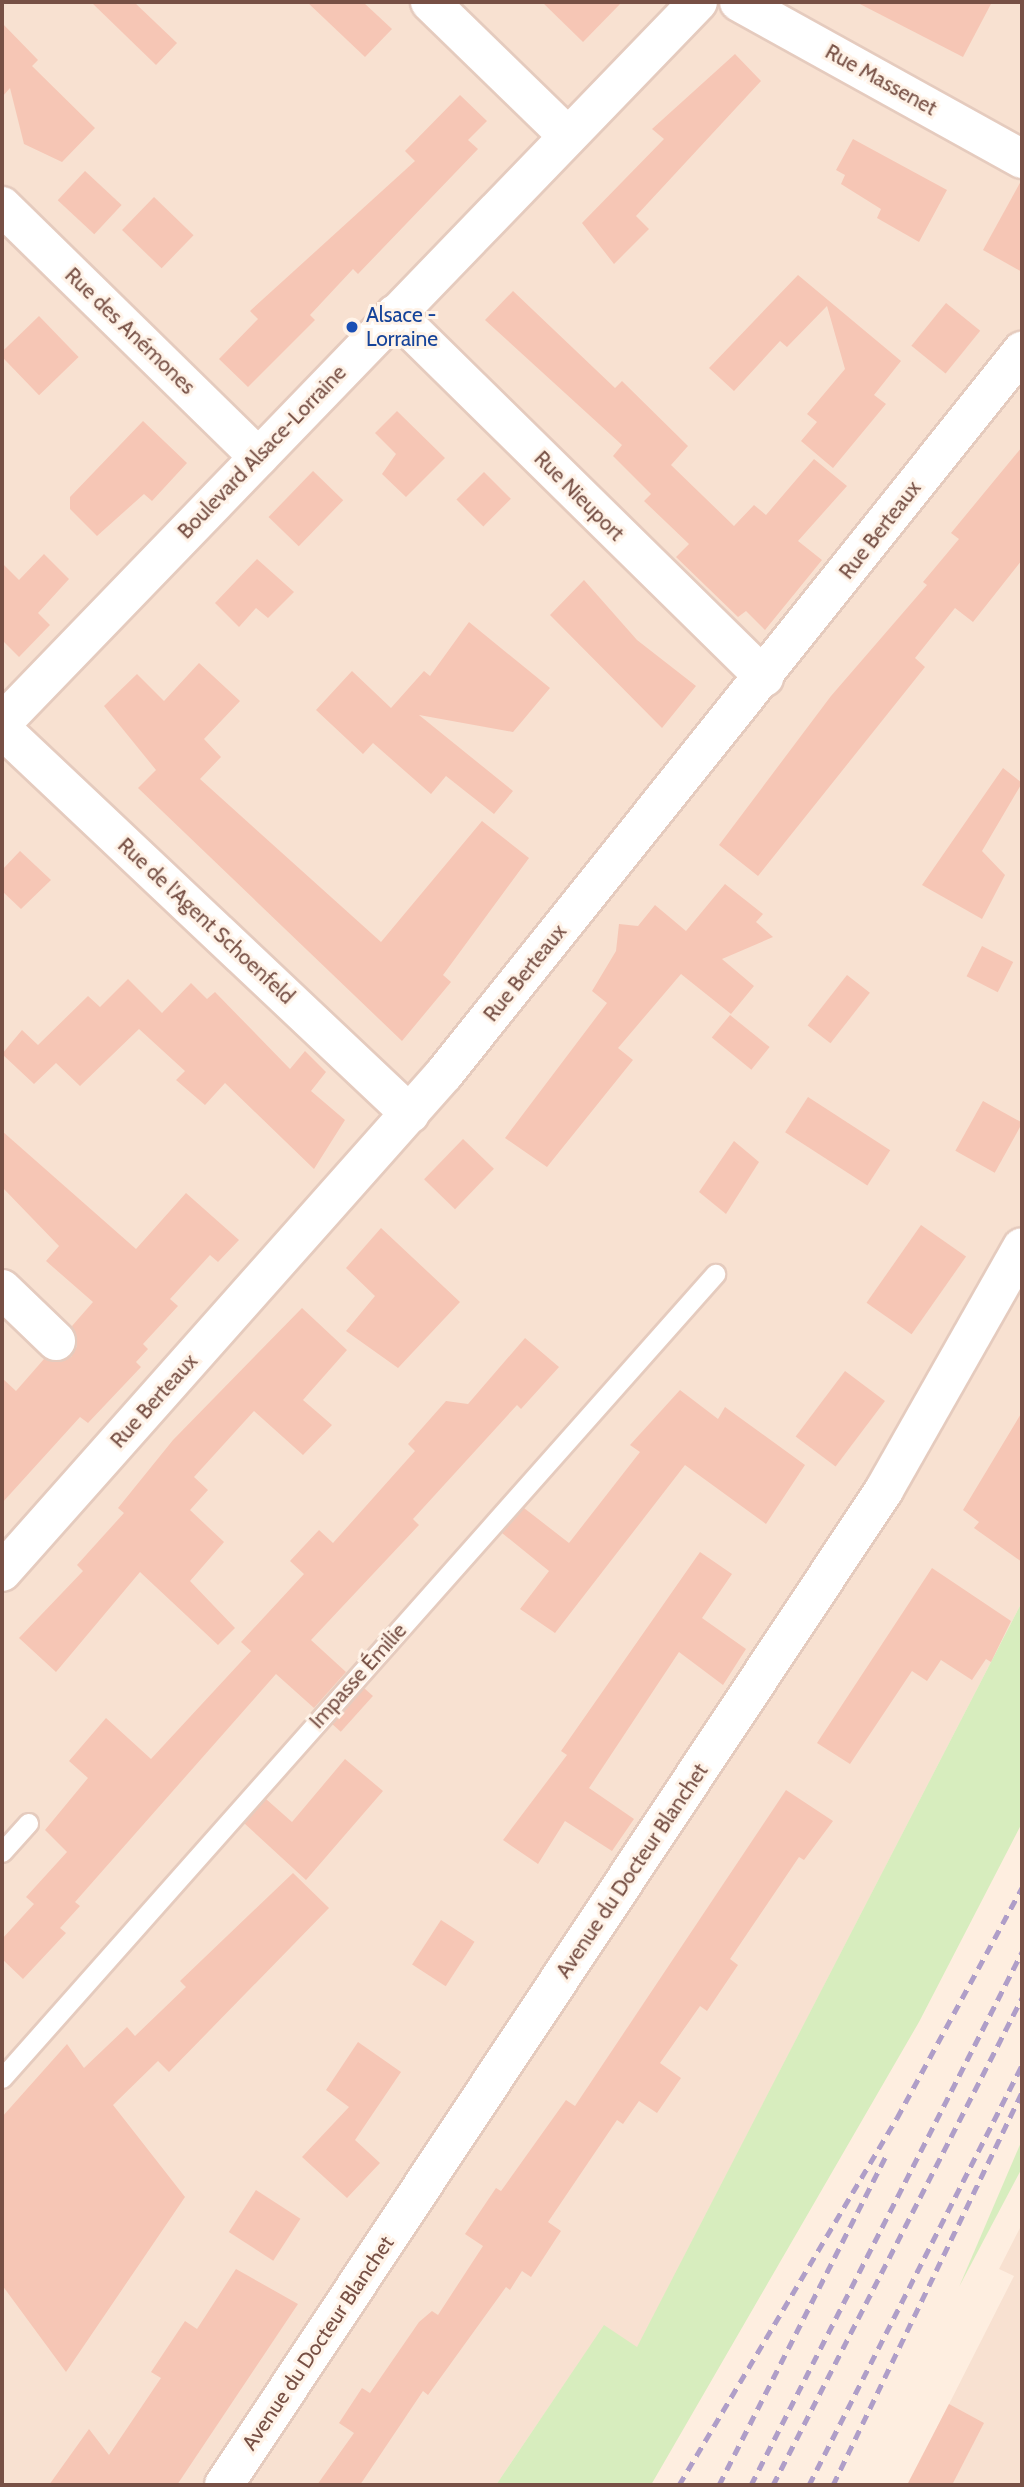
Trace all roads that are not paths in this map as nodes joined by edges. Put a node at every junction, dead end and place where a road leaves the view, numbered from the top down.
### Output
1 (430, 2) edge
2 (698, 2) edge
3 (739, 2) edge
4 (568, 136) junction
5 (1022, 159) edge
6 (2, 206) edge
7 (395, 314) junction
8 (1022, 351) edge
9 (258, 457) junction
10 (764, 677) junction
11 (2, 723) edge
12 (2, 729) edge
13 (410, 1114) junction
14 (1022, 1247) edge
15 (715, 1274) dead end
16 (2, 1289) edge
17 (56, 1341) dead end
18 (2, 1572) edge
19 (28, 1823) dead end
20 (2, 1852) edge
21 (2, 2078) edge
22 (224, 2485) edge

1 - 4 street
2 - 4 street, Boulevard Alsace-Lorraine
3 - 5 street, Rue Massenet
4 - 7 street, Boulevard Alsace-Lorraine
6 - 9 street, Rue des Anémones
7 - 9 street, Boulevard Alsace-Lorraine
7 - 10 street, Rue Nieuport
8 - 10 street, Rue Berteaux
9 - 11 street, Boulevard Alsace-Lorraine
10 - 13 street, Rue Berteaux
12 - 13 street, Rue de l'Agent Schoenfeld
13 - 18 street, Rue Berteaux
14 - 22 street, Avenue du Docteur Blanchet
15 - 21 lane, Impasse Émilie
16 - 17 street
19 - 20 lane

